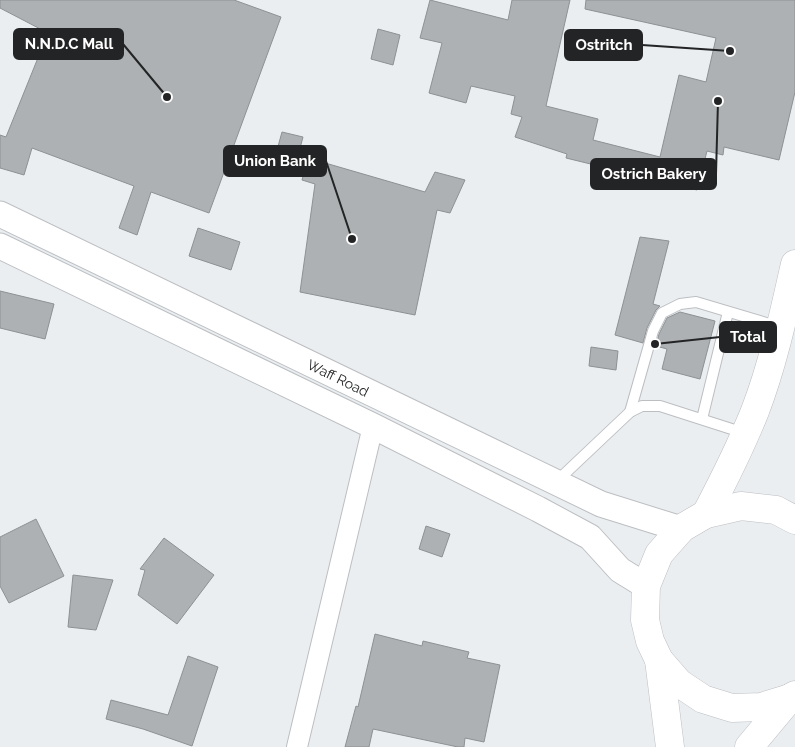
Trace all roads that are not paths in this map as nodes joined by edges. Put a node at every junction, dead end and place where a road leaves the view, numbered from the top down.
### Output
1 (0, 214) edge
2 (0, 246) edge
3 (795, 264) edge
4 (728, 312) junction
5 (781, 327) junction
6 (630, 412) junction
7 (702, 419) junction
8 (373, 426) junction
9 (745, 434) junction
10 (556, 481) junction
11 (706, 514) junction
12 (795, 520) edge
13 (681, 529) junction
14 (646, 586) junction
15 (659, 660) junction
16 (792, 697) edge
17 (297, 747) edge
18 (670, 747) edge
19 (748, 747) edge

1 - 10 street, Waff Road
2 - 8 street, Waff Road
3 - 5 main road
4 - 5 lane
4 - 6 lane
4 - 7 lane
5 - 9 main road
6 - 7 lane
6 - 10 lane
7 - 9 lane
8 - 14 street, Waff Road
8 - 17 street
9 - 11 main road
10 - 13 street, Waff Road
11 - 12 main road
11 - 13 main road
13 - 14 main road
14 - 15 main road
15 - 16 main road
15 - 18 main road
16 - 19 main road

